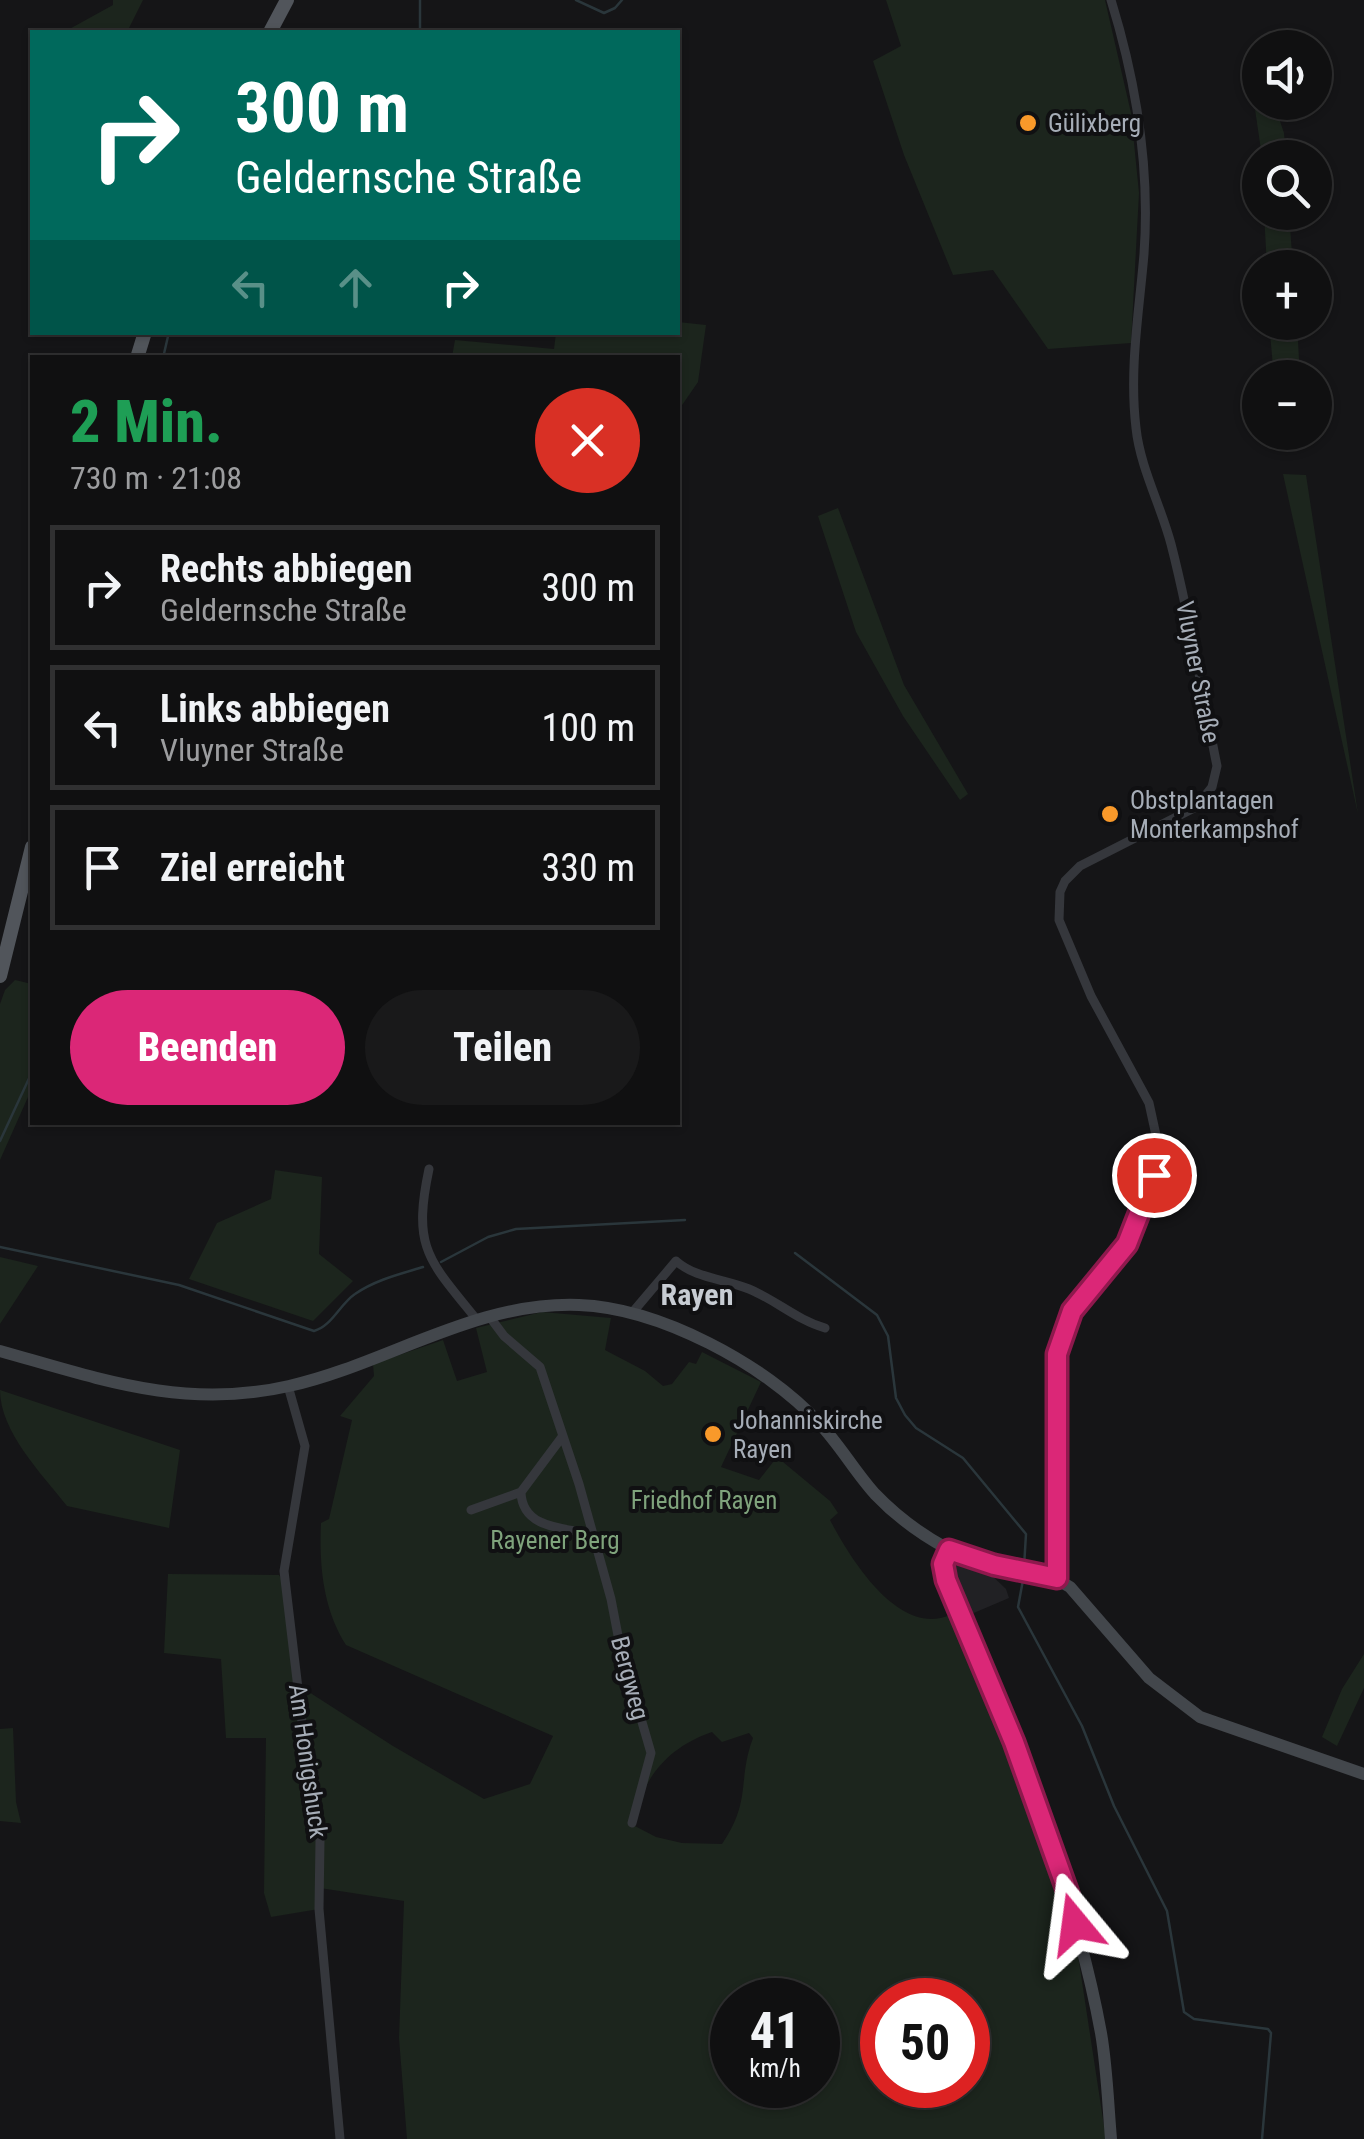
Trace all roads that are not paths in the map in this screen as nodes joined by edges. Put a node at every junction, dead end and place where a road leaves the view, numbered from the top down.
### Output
1 (287, 0) edge
2 (1111, 0) edge
3 (271, 30) edge
4 (30, 854) edge
5 (0, 976) edge
6 (429, 1169) dead end
7 (632, 1313) junction
8 (483, 1318) junction
9 (825, 1328) dead end
10 (0, 1351) edge
11 (288, 1386) junction
12 (562, 1437) junction
13 (521, 1492) junction
14 (471, 1510) dead end
15 (592, 1534) junction
16 (949, 1550) junction
17 (1057, 1578) junction
18 (1364, 1774) edge
19 (632, 1823) dead end
20 (340, 2139) edge
21 (1111, 2139) edge

1 - 3 main road
2 - 17 street, Vluyner Straße
4 - 5 main road
6 - 8 street, Bergweg
7 - 8 main road
7 - 9 street
7 - 16 main road
8 - 11 main road
8 - 12 street, Bergweg
10 - 11 main road
11 - 20 street, Am Honigshuck
12 - 13 street
12 - 15 street, Bergweg
13 - 14 street
13 - 15 street
15 - 19 street, Bergweg
16 - 17 main road
16 - 21 main road
17 - 18 main road

